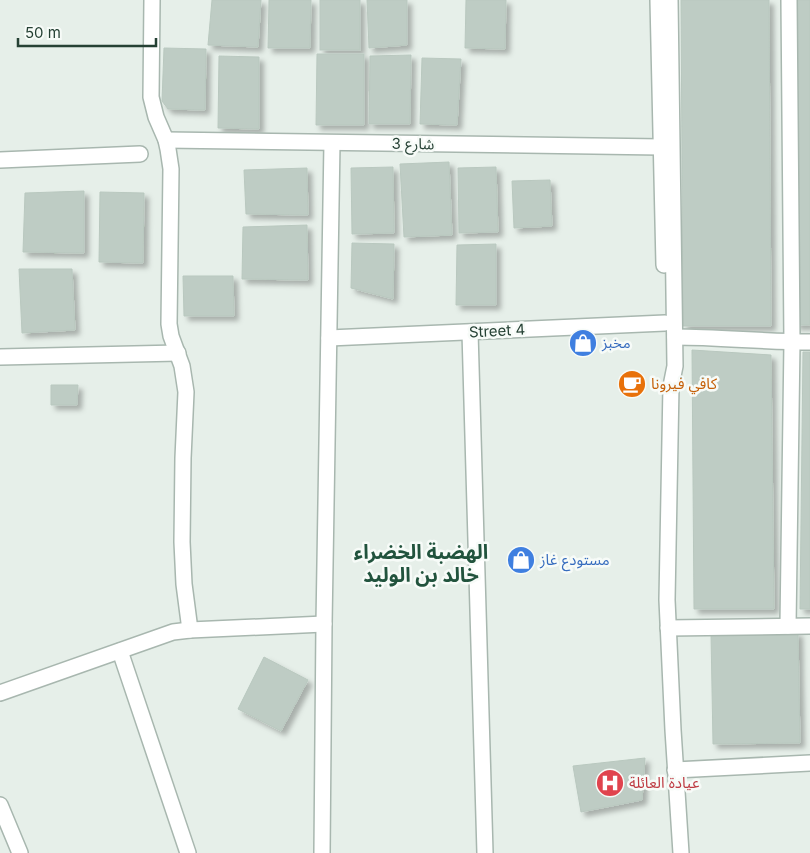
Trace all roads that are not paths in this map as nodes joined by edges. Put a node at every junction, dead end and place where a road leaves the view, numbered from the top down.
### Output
1 (152, 0) edge
2 (658, 0) edge
3 (670, 0) edge
4 (789, 0) edge
5 (166, 140) junction
6 (332, 143) junction
7 (661, 148) junction
8 (140, 154) dead end
9 (0, 160) edge
10 (665, 323) junction
11 (470, 332) junction
12 (675, 337) junction
13 (329, 338) junction
14 (792, 342) junction
15 (810, 342) edge
16 (178, 353) junction
17 (0, 356) edge
18 (672, 386) junction
19 (324, 624) junction
20 (788, 626) junction
21 (810, 626) edge
22 (668, 628) junction
23 (190, 630) junction
24 (120, 651) junction
25 (0, 693) edge
26 (810, 763) edge
27 (675, 770) junction
28 (0, 805) edge
29 (20, 853) edge
30 (188, 853) edge
31 (322, 853) edge
32 (485, 853) edge
33 (681, 853) edge

1 - 5 street
2 - 7 street
3 - 12 street
4 - 14 street
5 - 6 street, شارع 3
5 - 16 street
6 - 7 street, شارع 3
6 - 13 street
7 - 10 street
8 - 9 street
10 - 11 street, Street 4
10 - 18 street
11 - 13 street, Street 4
11 - 32 street
12 - 14 street
12 - 18 street
13 - 19 street
14 - 15 street
14 - 20 street
16 - 17 street
16 - 23 street
18 - 22 street
19 - 23 street
19 - 31 street
20 - 21 street
20 - 22 street
22 - 27 street
23 - 24 street
24 - 25 street
24 - 30 street
26 - 27 street
27 - 33 street
28 - 29 street

